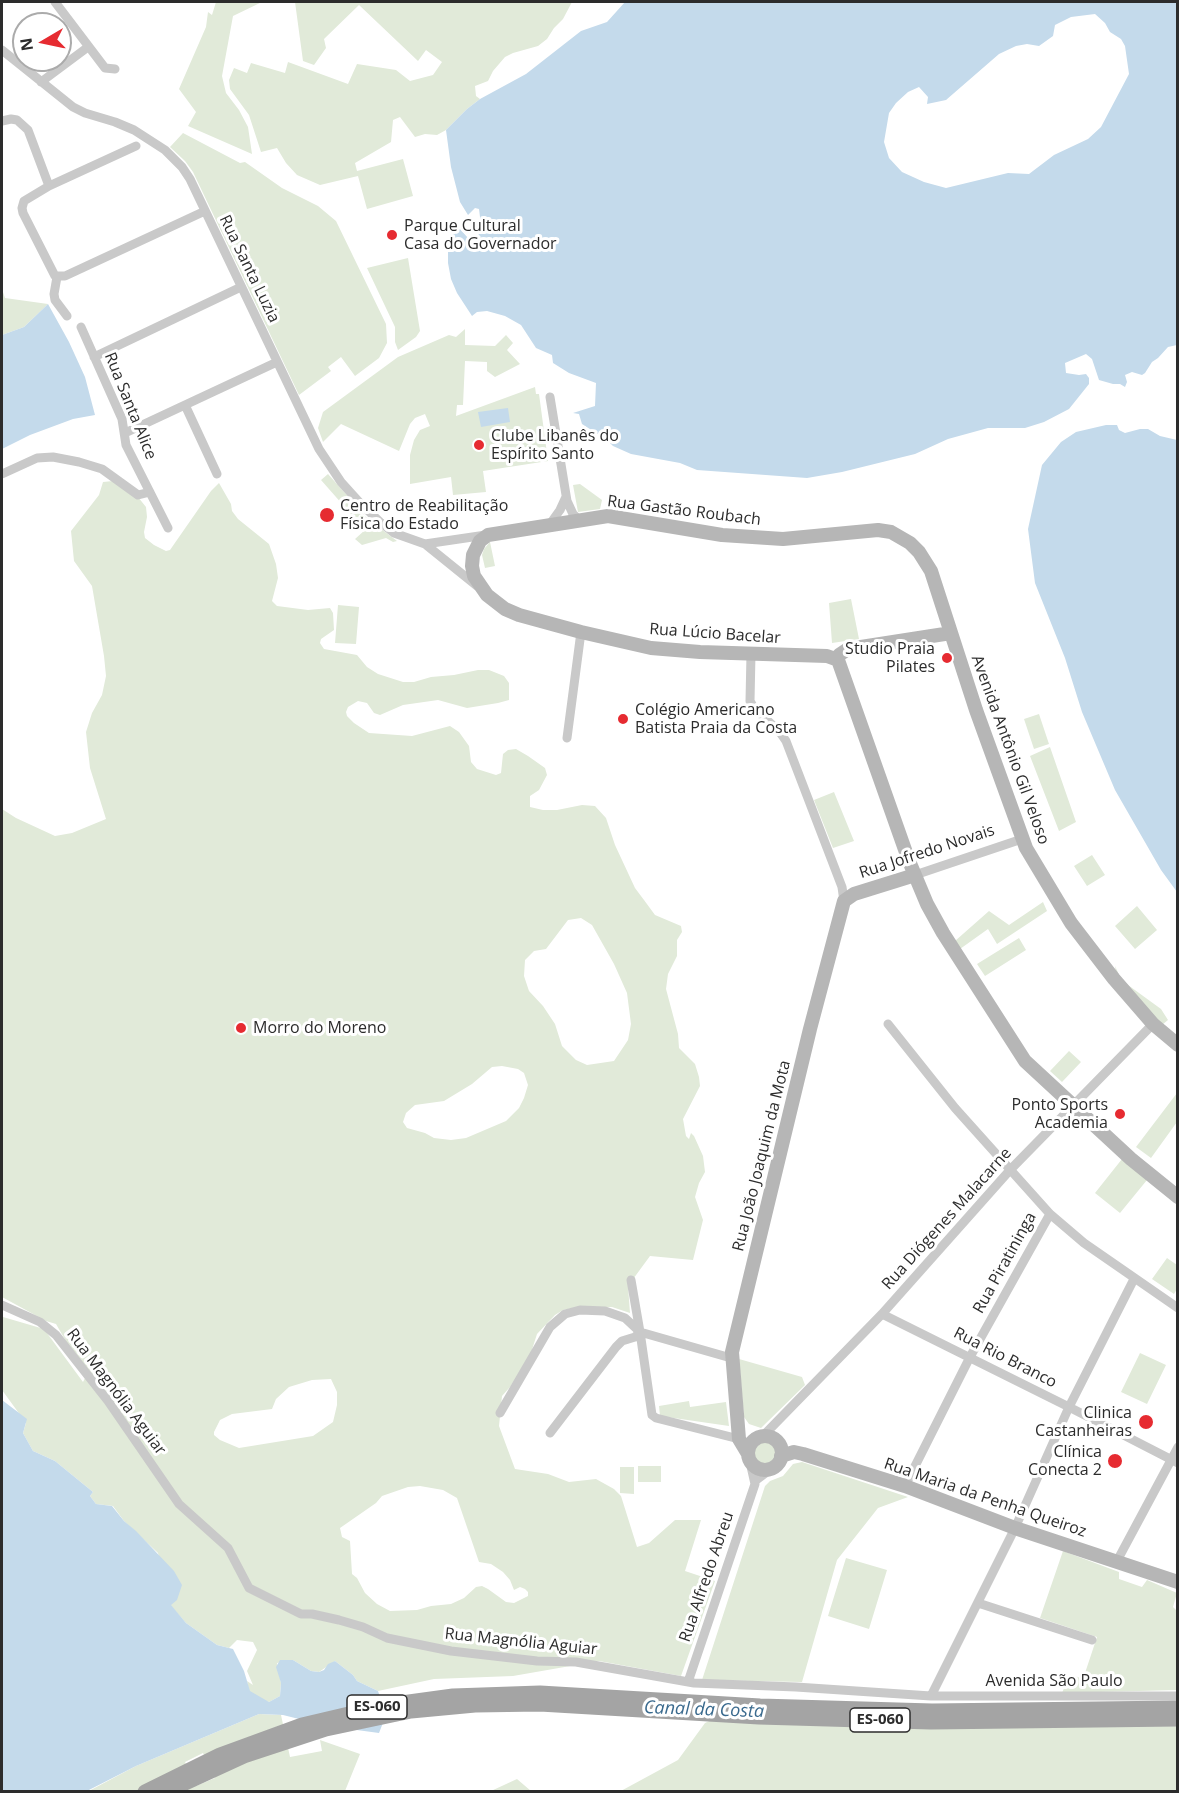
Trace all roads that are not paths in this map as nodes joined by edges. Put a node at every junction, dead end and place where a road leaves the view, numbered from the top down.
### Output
1 (55, 2) edge
2 (88, 47) junction
3 (2, 50) edge
4 (115, 69) dead end
5 (41, 82) junction
6 (2, 121) edge
7 (136, 146) dead end
8 (49, 186) junction
9 (205, 211) junction
10 (57, 277) junction
11 (241, 287) junction
12 (67, 316) dead end
13 (81, 327) dead end
14 (94, 357) junction
15 (277, 362) junction
16 (550, 397) dead end
17 (185, 405) junction
18 (125, 433) junction
19 (2, 474) edge
20 (217, 474) dead end
21 (150, 492) junction
22 (566, 497) junction
23 (579, 520) junction
24 (550, 524) junction
25 (168, 528) dead end
26 (488, 535) junction
27 (425, 544) junction
28 (487, 595) junction
29 (580, 632) junction
30 (951, 633) junction
31 (751, 654) junction
32 (838, 660) junction
33 (567, 738) dead end
34 (1022, 838) junction
35 (915, 875) junction
36 (844, 900) junction
37 (1153, 1023) junction
38 (888, 1024) dead end
39 (1178, 1045) edge
40 (1072, 1105) junction
41 (1010, 1170) junction
42 (1178, 1197) edge
43 (1050, 1214) junction
44 (1134, 1279) junction
45 (631, 1280) dead end
46 (2, 1305) edge
47 (1178, 1308) edge
48 (882, 1314) junction
49 (640, 1332) junction
50 (970, 1357) junction
51 (731, 1358) junction
52 (1070, 1407) junction
53 (500, 1413) dead end
54 (738, 1421) junction
55 (550, 1433) dead end
56 (763, 1436) junction
57 (739, 1439) junction
58 (1178, 1447) edge
59 (781, 1456) junction
60 (749, 1458) junction
61 (1174, 1462) edge
62 (771, 1469) junction
63 (755, 1481) junction
64 (905, 1486) junction
65 (1015, 1528) junction
66 (1117, 1561) junction
67 (1178, 1582) edge
68 (978, 1603) junction
69 (1092, 1640) dead end
70 (688, 1682) junction
71 (932, 1696) junction
72 (1178, 1696) edge
73 (1178, 1708) edge
74 (1178, 1719) edge
75 (145, 1791) edge
76 (167, 1791) edge

1 - 2 street
2 - 4 street
2 - 5 street
3 - 5 street, Rua Santa Luzia
5 - 9 street, Rua Santa Luzia
6 - 8 street
7 - 8 street
8 - 10 street
9 - 10 street
9 - 11 street, Rua Santa Luzia
10 - 12 street
11 - 14 street
11 - 15 street, Rua Santa Luzia
13 - 14 street, Rua Santa Alice
14 - 18 street, Rua Santa Alice
15 - 17 street
15 - 27 street, Rua Santa Luzia
16 - 22 street
17 - 18 street
17 - 20 street
18 - 21 street, Rua Santa Alice
19 - 21 street
21 - 25 street, Rua Santa Alice
22 - 23 street
22 - 24 street
23 - 24 street, Rua Gastão Roubach
23 - 30 street, Rua Gastão Roubach
24 - 26 street, Rua Gastão Roubach
26 - 27 street, Rua Gastão Roubach
26 - 28 street
27 - 28 street, Rua Lúcio Bacelar
28 - 29 street, Rua Lúcio Bacelar
29 - 31 street, Rua Lúcio Bacelar
29 - 33 street
30 - 32 street
30 - 34 street, Avenida Antônio Gil Veloso
31 - 32 street, Rua Lúcio Bacelar
31 - 36 street
32 - 35 street
34 - 35 street, Rua Jofredo Novais
34 - 37 street, Avenida Antônio Gil Veloso
35 - 36 street, Rua Jofredo Novais
35 - 40 street
36 - 51 street, Rua João Joaquim da Mota
37 - 39 street, Avenida Antônio Gil Veloso
37 - 40 street, Rua Diógenes Malacarne
38 - 41 street
40 - 41 street, Rua Diógenes Malacarne
40 - 42 street
41 - 43 street
41 - 48 street, Rua Diógenes Malacarne
43 - 44 street
43 - 50 street, Rua Piratininga
44 - 47 street
44 - 52 street
45 - 49 street
46 - 70 street, Rua Magnólia Aguiar
48 - 50 street, Rua Rio Branco
48 - 56 street, Rua Diógenes Malacarne
49 - 51 street
49 - 53 street
49 - 55 street
49 - 57 street
50 - 52 street, Rua Rio Branco
50 - 64 street, Rua Piratininga
51 - 54 street, Rua João Joaquim da Mota
52 - 61 street, Rua Rio Branco
52 - 65 street
54 - 56 street
54 - 57 street
56 - 59 street
56 - 60 street
57 - 60 street
58 - 61 street
59 - 62 street
59 - 64 street, Rua Maria da Penha Queiroz
60 - 62 street
60 - 63 street
61 - 66 street
62 - 63 street
63 - 70 street, Rua Alfredo Abreu
64 - 65 street, Rua Maria da Penha Queiroz
65 - 66 street, Rua Maria da Penha Queiroz
65 - 68 street
66 - 67 street, Rua Maria da Penha Queiroz
68 - 69 street
68 - 71 street
70 - 71 street, Rua Magnólia Aguiar
71 - 72 street, Avenida São Paulo
73 - 75 main road, ES-060
74 - 76 main road, ES-060

